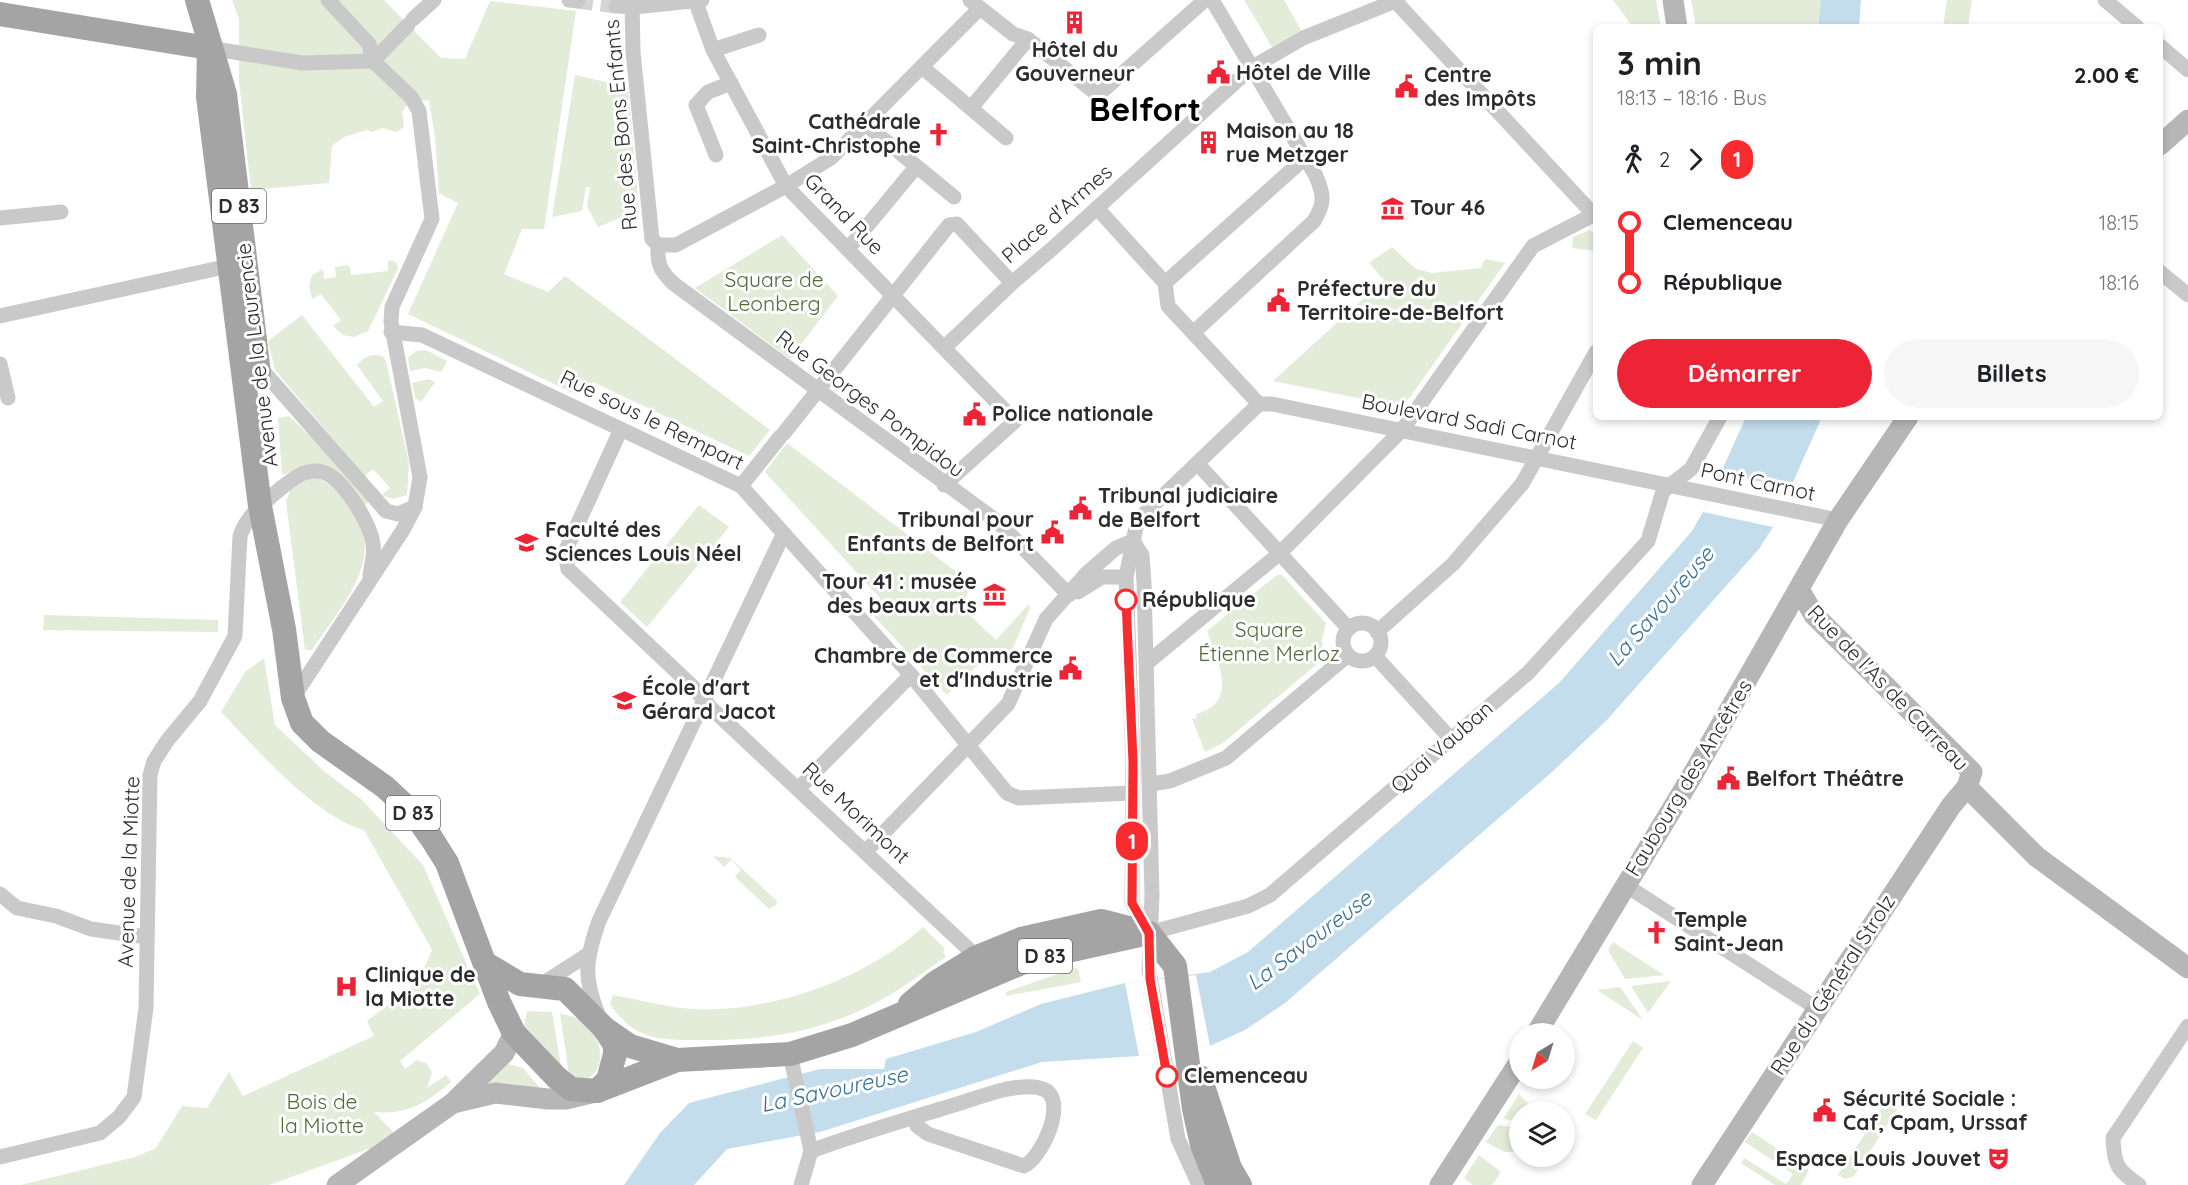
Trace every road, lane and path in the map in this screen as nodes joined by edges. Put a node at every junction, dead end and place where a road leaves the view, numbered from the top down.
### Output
1 (197, 0) edge
2 (328, 0) edge
3 (434, 0) edge
4 (697, 0) edge
5 (1205, 0) edge
6 (1212, 0) edge
7 (1673, 0) edge
8 (2105, 0) edge
9 (1397, 1) edge
10 (633, 4) edge
11 (616, 6) dead end
12 (980, 8) edge
13 (0, 14) edge
14 (1677, 24) edge
15 (2133, 24) edge
16 (759, 35) dead end
17 (1028, 39) junction
18 (209, 48) junction
19 (2163, 49) edge
20 (713, 50) junction
21 (379, 56) junction
22 (922, 67) junction
23 (1251, 68) junction
24 (2188, 70) edge
25 (731, 83) junction
26 (970, 108) junction
27 (2188, 120) edge
28 (865, 124) junction
29 (1006, 138) dead end
30 (2163, 142) edge
31 (716, 155) dead end
32 (1305, 158) junction
33 (916, 167) junction
34 (786, 186) junction
35 (954, 197) dead end
36 (1097, 208) junction
37 (61, 212) dead end
38 (1593, 214) edge
39 (1593, 217) edge
40 (0, 218) edge
41 (657, 245) junction
42 (848, 249) junction
43 (229, 266) junction
44 (2163, 274) edge
45 (1012, 282) junction
46 (1165, 283) junction
47 (250, 291) junction
48 (2188, 295) edge
49 (894, 296) junction
50 (0, 316) edge
51 (237, 331) junction
52 (392, 332) junction
53 (1193, 333) junction
54 (944, 348) junction
55 (1593, 358) edge
56 (0, 364) edge
57 (258, 366) junction
58 (817, 391) junction
59 (8, 398) dead end
60 (1259, 404) junction
61 (1718, 420) edge
62 (1906, 420) edge
63 (621, 429) junction
64 (1402, 430) junction
65 (1539, 458) junction
66 (1197, 464) junction
67 (944, 485) junction
68 (1670, 485) junction
69 (741, 486) junction
70 (266, 501) junction
71 (415, 507) junction
72 (1838, 520) junction
73 (783, 535) junction
74 (1133, 541) junction
75 (1280, 553) junction
76 (370, 576) junction
77 (1126, 577) junction
78 (1800, 591) junction
79 (1069, 595) junction
80 (1349, 628) junction
81 (1377, 632) junction
82 (1348, 655) junction
83 (1375, 656) junction
84 (1147, 663) junction
85 (911, 675) junction
86 (293, 698) junction
87 (706, 701) junction
88 (1450, 738) junction
89 (969, 745) junction
90 (1970, 780) junction
91 (1150, 784) junction
92 (799, 788) junction
93 (1132, 793) junction
94 (866, 852) junction
95 (1625, 885) junction
96 (0, 894) edge
97 (1149, 933) junction
98 (147, 937) junction
99 (587, 955) junction
100 (977, 957) junction
101 (488, 965) junction
102 (2188, 968) edge
103 (537, 987) junction
104 (1818, 1009) junction
105 (900, 1013) junction
106 (1543, 1023) edge
107 (2188, 1026) edge
108 (604, 1028) junction
109 (514, 1033) junction
110 (1187, 1050) junction
111 (677, 1060) junction
112 (793, 1064) junction
113 (1509, 1078) edge
114 (597, 1091) junction
115 (453, 1103) junction
116 (915, 1117) junction
117 (811, 1151) junction
118 (0, 1157) edge
119 (337, 1185) edge
120 (801, 1185) edge
121 (1199, 1185) edge
122 (1218, 1185) edge
123 (1240, 1185) edge
124 (1440, 1185) edge
125 (1702, 1185) edge
126 (2139, 1185) edge

1 - 18 main road, Avenue de la Laurencie
2 - 21 street
3 - 21 street
4 - 10 street
4 - 20 street, Grand Rue
5 - 17 street
6 - 23 street
7 - 14 main road
8 - 15 street
9 - 23 street, Place d'Armes
9 - 38 street
10 - 11 street
10 - 41 street, Rue des Bons Enfants
12 - 17 street
12 - 22 street
13 - 18 main road
16 - 20 street
17 - 26 street
18 - 21 street
18 - 43 main road, Avenue de la Laurencie / D 83
18 - 47 main road, Avenue de la Laurencie / D 83
19 - 24 street
20 - 25 street, Grand Rue
21 - 52 street
22 - 26 street
22 - 28 street
23 - 32 street
23 - 36 street, Place d'Armes
25 - 31 street
25 - 34 street, Grand Rue
26 - 29 street
27 - 30 main road
28 - 33 street
28 - 34 street
32 - 46 street
32 - 53 street
33 - 35 street
33 - 42 street
34 - 41 street
34 - 42 street, Grand Rue
36 - 45 street, Place d'Armes
36 - 46 street
37 - 40 street
39 - 64 street
41 - 58 street, Rue Georges Pompidou
42 - 49 street, Grand Rue
43 - 47 street
43 - 50 street
43 - 51 main road, Avenue de la Laurencie / D 83
44 - 48 street
45 - 49 street, Place d'Armes
45 - 54 street
46 - 53 street
47 - 57 main road, Avenue de la Laurencie / D 83
49 - 54 street, Grand Rue
49 - 58 street
51 - 57 street
51 - 70 main road, Avenue de la Laurencie / D 83
52 - 63 street, Rue sous le Rempart
52 - 71 street
53 - 60 street
54 - 67 street, Grand Rue
55 - 65 street
56 - 59 street
57 - 70 main road, Avenue de la Laurencie / D 83
57 - 71 street
58 - 67 street, Rue Georges Pompidou
58 - 69 street
60 - 64 street, Boulevard Sadi Carnot
60 - 66 street
61 - 68 street
62 - 72 main road, Faubourg des Ancêtres
63 - 69 street, Rue sous le Rempart
63 - 87 street, Rue Morimont
64 - 65 street, Boulevard Sadi Carnot
64 - 75 street
65 - 68 street, Boulevard Sadi Carnot
65 - 81 street
66 - 74 street
66 - 75 street
67 - 79 street, Rue Georges Pompidou
68 - 72 street, Pont Carnot
68 - 88 street, Quai Vauban
69 - 73 street, Rue sous le Rempart
70 - 76 street, Avenue de la Miotte
70 - 86 main road, Avenue de la Laurencie / D 83
70 - 98 street, Avenue de la Miotte
71 - 76 street
72 - 78 main road, Faubourg des Ancêtres
73 - 85 street, Rue sous le Rempart
73 - 87 street
74 - 77 street
74 - 79 street
74 - 84 street
75 - 80 street
75 - 84 street
76 - 86 street
77 - 79 street
77 - 93 street
78 - 90 main road, Rue de l'As de Carreau
78 - 95 main road, Faubourg des Ancêtres
79 - 89 street
80 - 81 street
80 - 82 street
81 - 83 street
82 - 83 street
82 - 91 street
83 - 88 street
84 - 91 street
85 - 89 street, Rue sous le Rempart
85 - 92 street
86 - 101 main road, Avenue de la Laurencie / D 83
87 - 92 street, Rue Morimont
87 - 99 street
88 - 97 street, Quai Vauban
89 - 93 street, Rue sous le Rempart
89 - 94 street
90 - 102 main road, Rue de l'As de Carreau
90 - 104 main road, Rue du Général Strolz
91 - 97 street
92 - 94 street, Rue Morimont
93 - 97 street
94 - 100 street, Rue Morimont
95 - 104 street
95 - 106 main road, Faubourg des Ancêtres
96 - 98 street
97 - 100 main road, Quai Vauban / D 83
97 - 105 main road, Quai Vauban / D 83
97 - 110 main road
97 - 121 street
98 - 118 street, Avenue de la Miotte
99 - 103 street
99 - 108 street
100 - 105 main road, Quai Vauban / D 83
101 - 103 main road
101 - 109 main road, Avenue de la Laurencie / D 83
103 - 108 main road
103 - 109 main road
104 - 125 main road, Rue du Général Strolz
105 - 112 main road, Quai Vauban / D 83
107 - 126 street
108 - 111 main road, Quai Vauban / D 83
108 - 114 main road
109 - 114 main road
109 - 115 main road
110 - 122 main road
110 - 123 main road
111 - 112 main road, Quai Vauban / D 83
111 - 114 main road, Quai Vauban / D 83
112 - 117 street
113 - 124 main road
114 - 115 main road
115 - 119 main road
116 - 116 street
116 - 117 street
117 - 120 street

